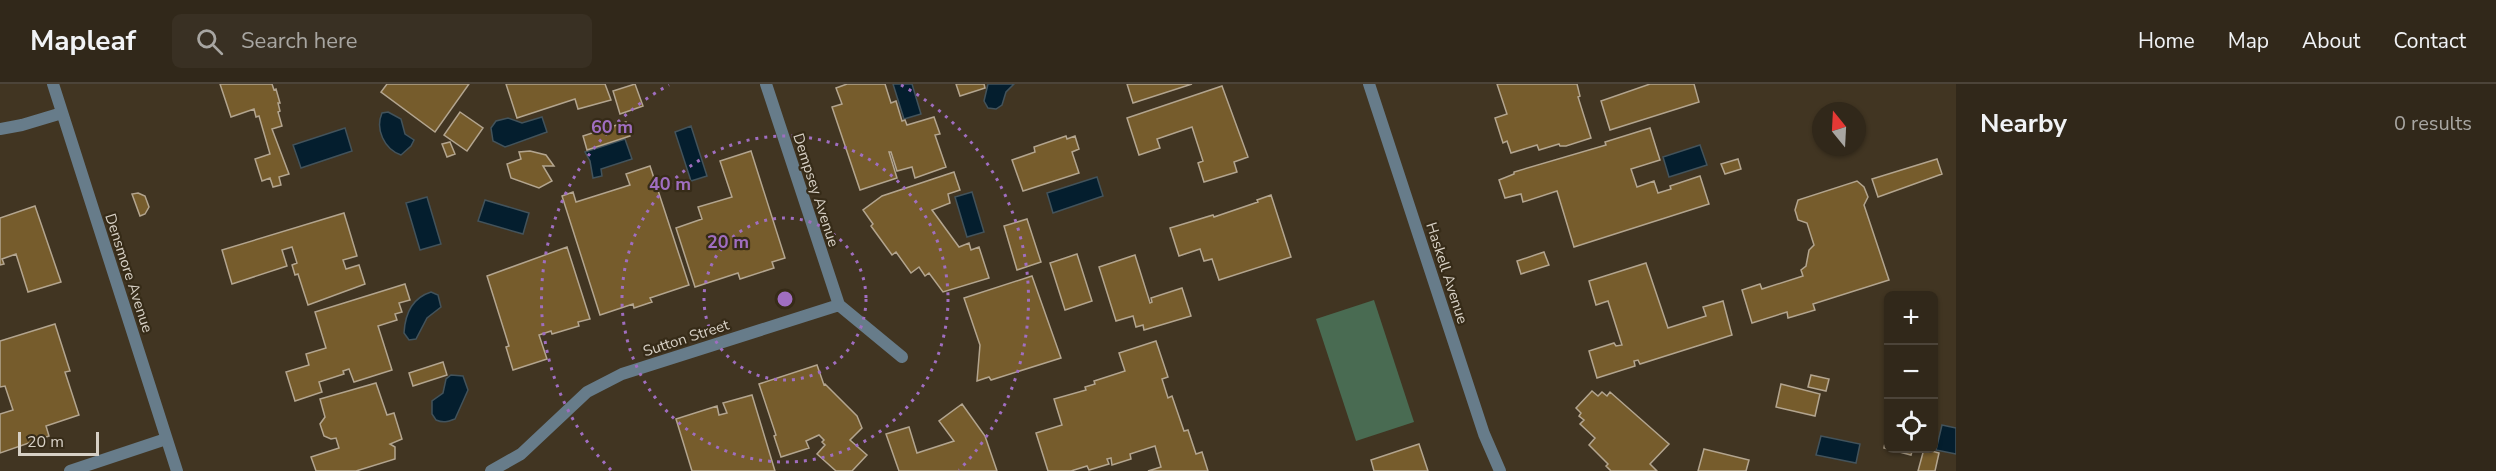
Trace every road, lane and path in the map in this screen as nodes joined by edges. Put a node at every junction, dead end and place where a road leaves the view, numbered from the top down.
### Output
1 (52, 84) edge
2 (766, 84) edge
3 (1369, 84) edge
4 (62, 112) junction
5 (0, 129) edge
6 (839, 305) junction
7 (902, 357) dead end
8 (166, 439) junction
9 (70, 471) edge
10 (177, 471) edge
11 (491, 471) edge
12 (1500, 471) edge

1 - 4 street, Densmore Avenue
2 - 6 street, Dempsey Avenue
3 - 12 street, Haskell Avenue
4 - 5 street
4 - 8 street, Densmore Avenue
6 - 7 street
6 - 11 street, Sutton Street
8 - 9 street
8 - 10 street, Densmore Avenue

